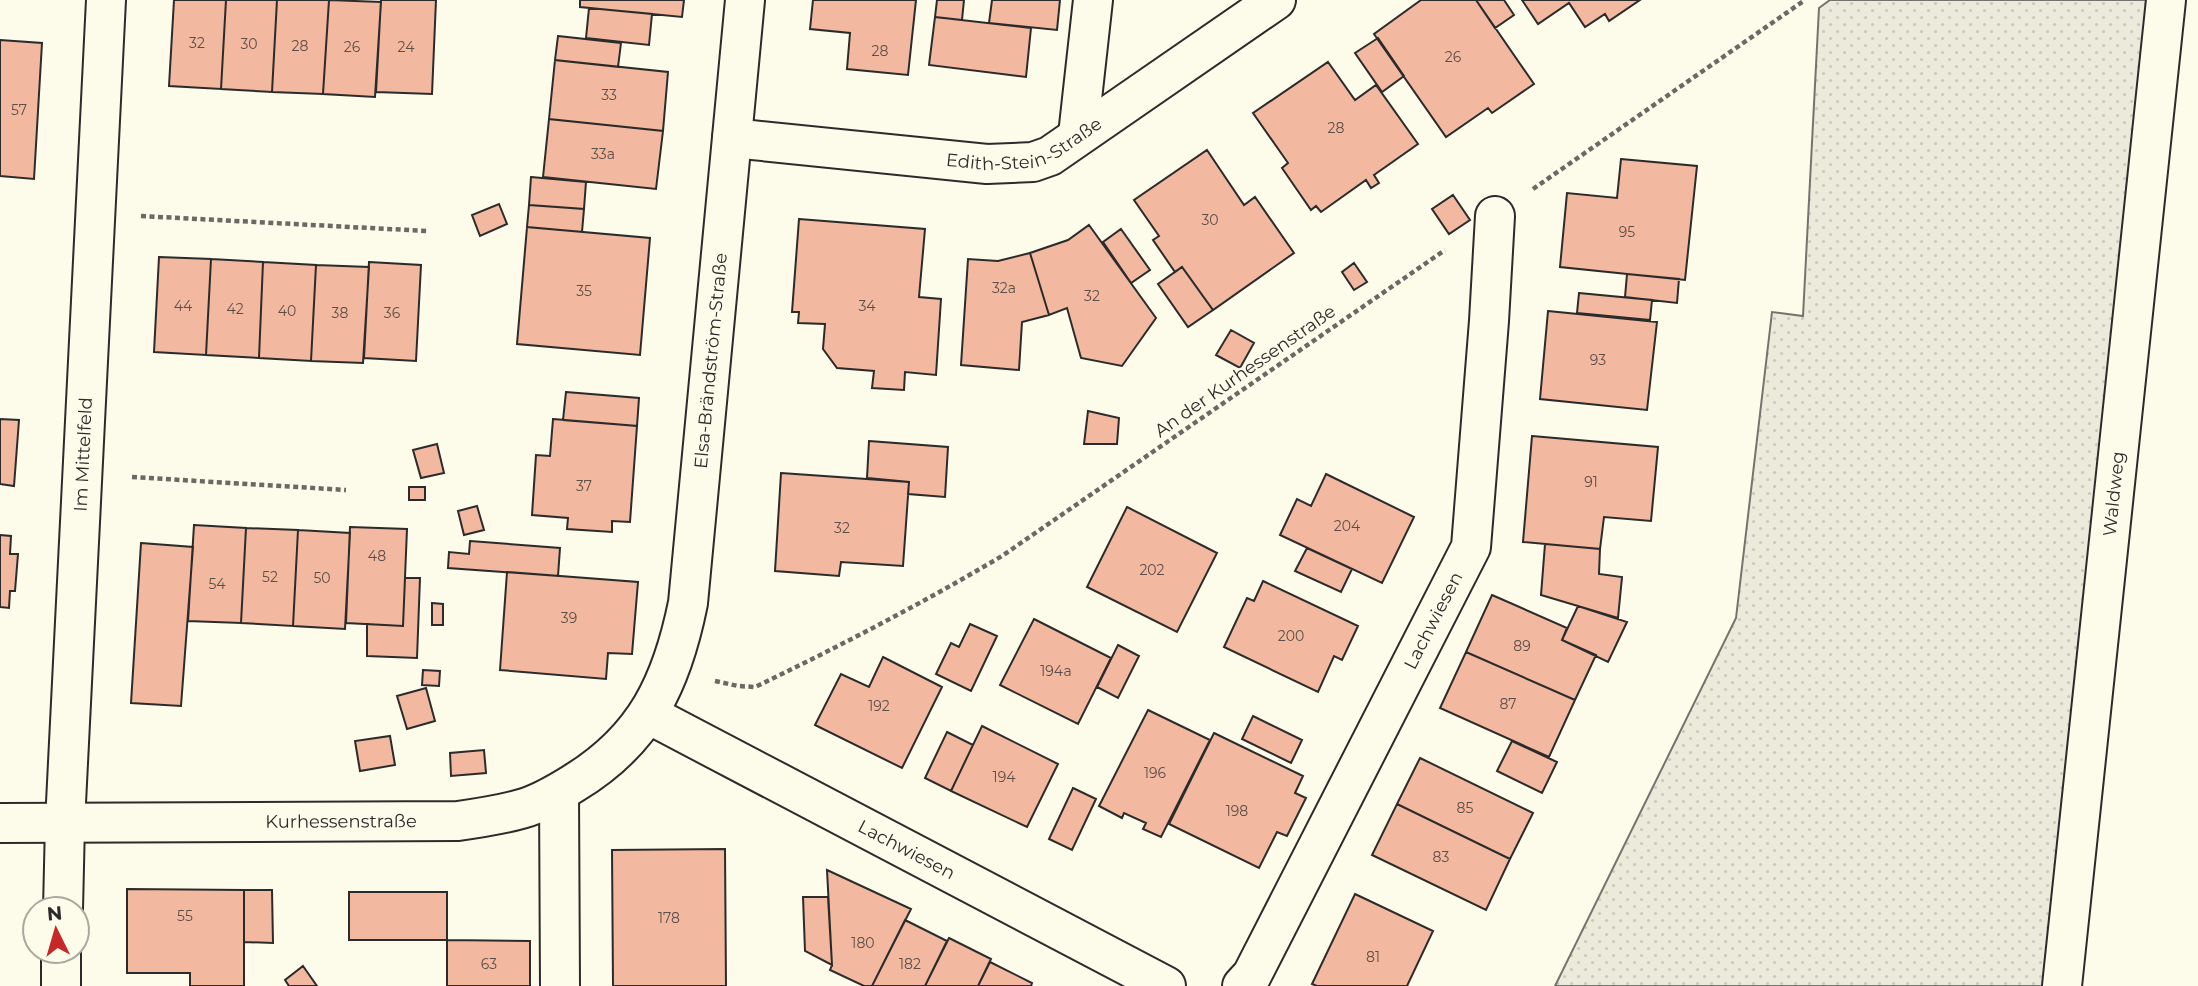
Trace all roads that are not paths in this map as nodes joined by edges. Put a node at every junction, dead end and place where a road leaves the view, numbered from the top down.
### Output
1 (106, 0) edge
2 (745, 0) edge
3 (1093, 0) edge
4 (1276, 0) edge
5 (2166, 0) edge
6 (1078, 135) junction
7 (732, 138) junction
8 (1495, 216) road end
9 (648, 714) junction
10 (559, 793) junction
11 (0, 823) edge
12 (65, 823) junction
13 (62, 895) edge
14 (61, 965) edge
15 (61, 986) edge
16 (561, 986) edge
17 (1166, 986) edge
18 (1242, 986) edge
19 (2062, 986) edge

1 - 12 street, Im Mittelfeld
2 - 7 street, Elsa-Brändström-Straße
3 - 6 street
4 - 6 street, Edith-Stein-Straße
5 - 19 street, Waldweg
6 - 7 street, Edith-Stein-Straße
7 - 9 street, Elsa-Brändström-Straße
8 - 18 street, Lachwiesen
9 - 10 street, Kurhessenstraße
9 - 17 street, Lachwiesen
10 - 12 street, Kurhessenstraße
10 - 16 street
11 - 12 street, Kurhessenstraße
12 - 13 street, Im Mittelfeld
14 - 15 street

